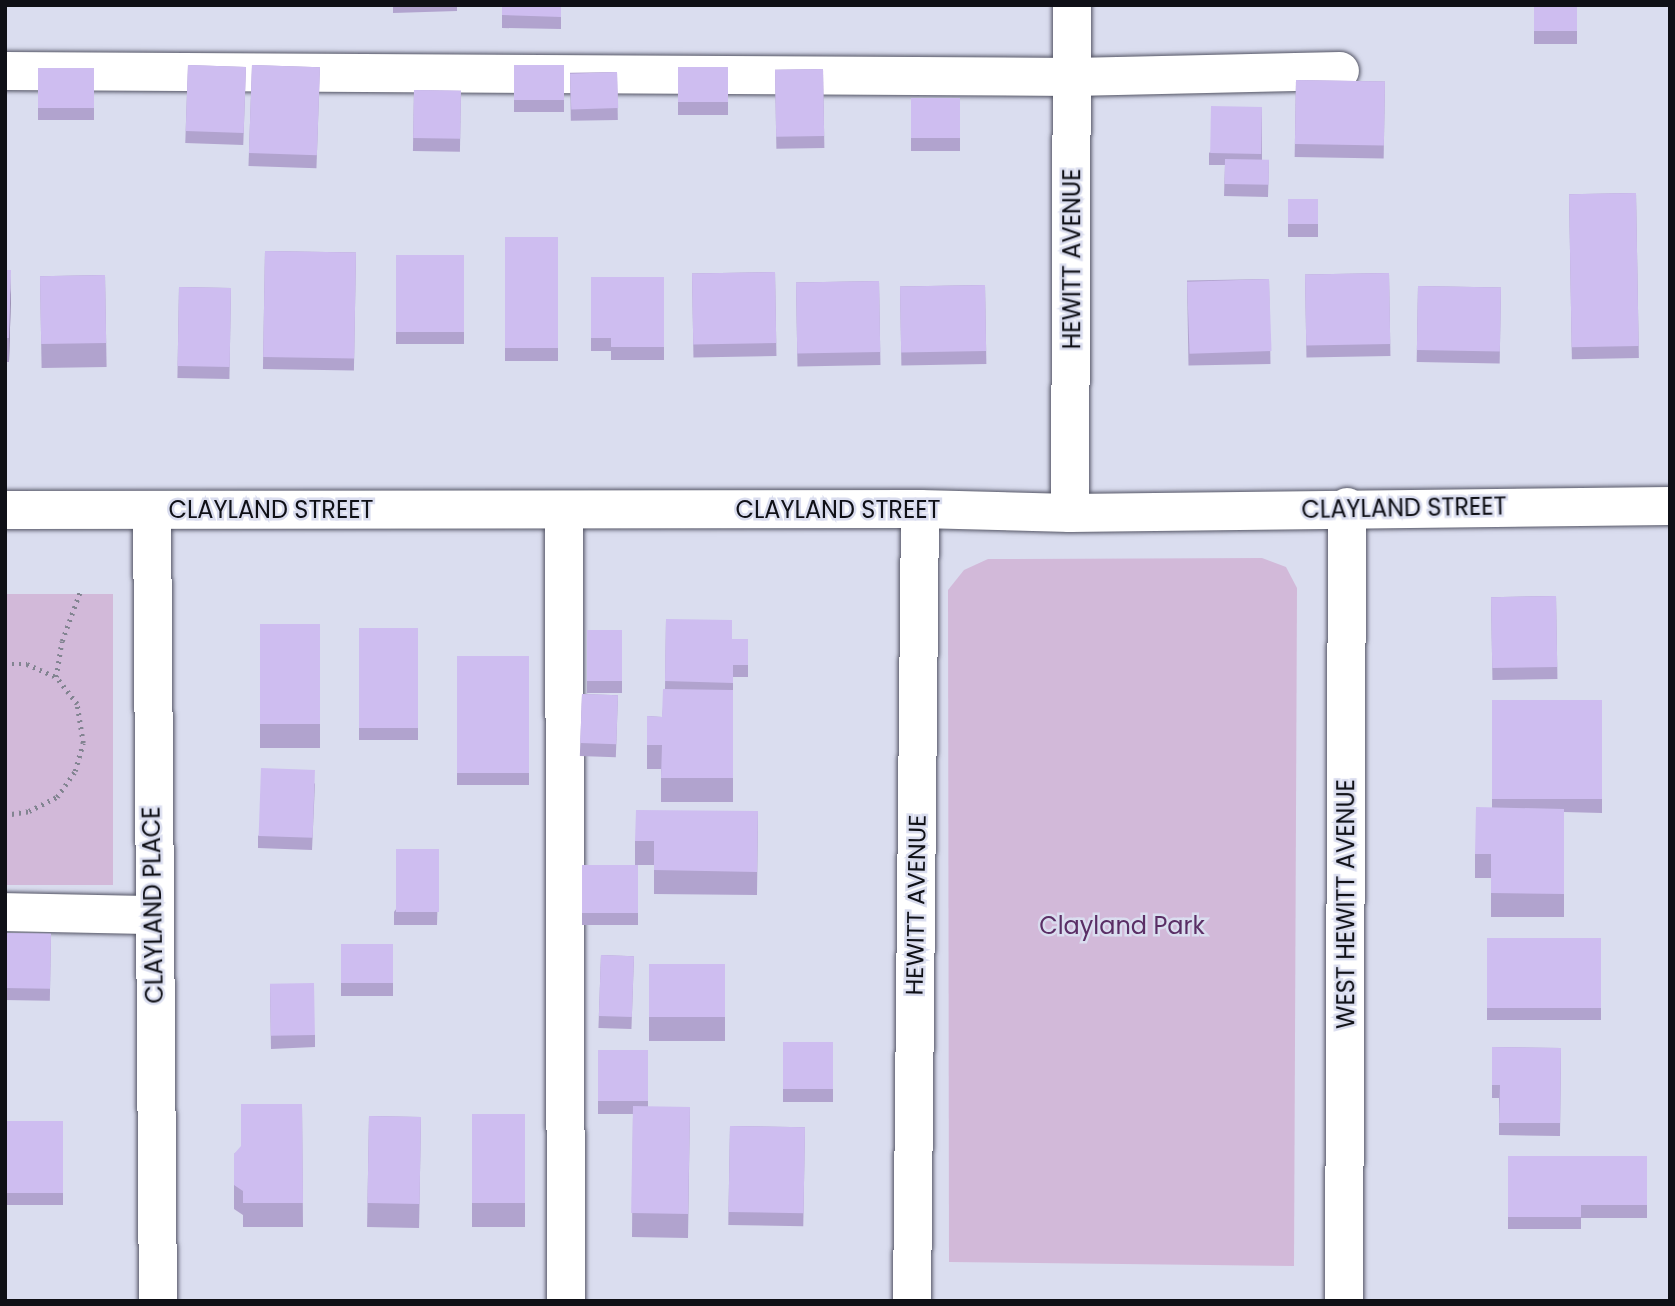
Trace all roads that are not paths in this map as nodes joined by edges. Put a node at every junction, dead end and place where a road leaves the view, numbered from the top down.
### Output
1 (1072, 5) edge
2 (5, 71) edge
3 (1340, 71) dead end
4 (1073, 77) junction
5 (1670, 506) edge
6 (1348, 508) junction
7 (920, 509) junction
8 (5, 510) edge
9 (152, 510) junction
10 (564, 510) junction
11 (1070, 513) junction
12 (5, 912) edge
13 (152, 915) junction
14 (158, 1301) edge
15 (566, 1301) edge
16 (912, 1301) edge
17 (1344, 1301) edge

1 - 4 street, HEWITT AVENUE
2 - 4 street
3 - 4 street
4 - 11 street, HEWITT AVENUE
5 - 6 street, CLAYLAND STREET
6 - 11 street, CLAYLAND STREET
6 - 17 street, WEST HEWITT AVENUE
7 - 10 street, CLAYLAND STREET
7 - 11 street, CLAYLAND STREET
7 - 16 street, HEWITT AVENUE
8 - 9 street, CLAYLAND STREET
9 - 10 street, CLAYLAND STREET
9 - 13 street, CLAYLAND PLACE
10 - 15 street
12 - 13 street
13 - 14 street, CLAYLAND PLACE

